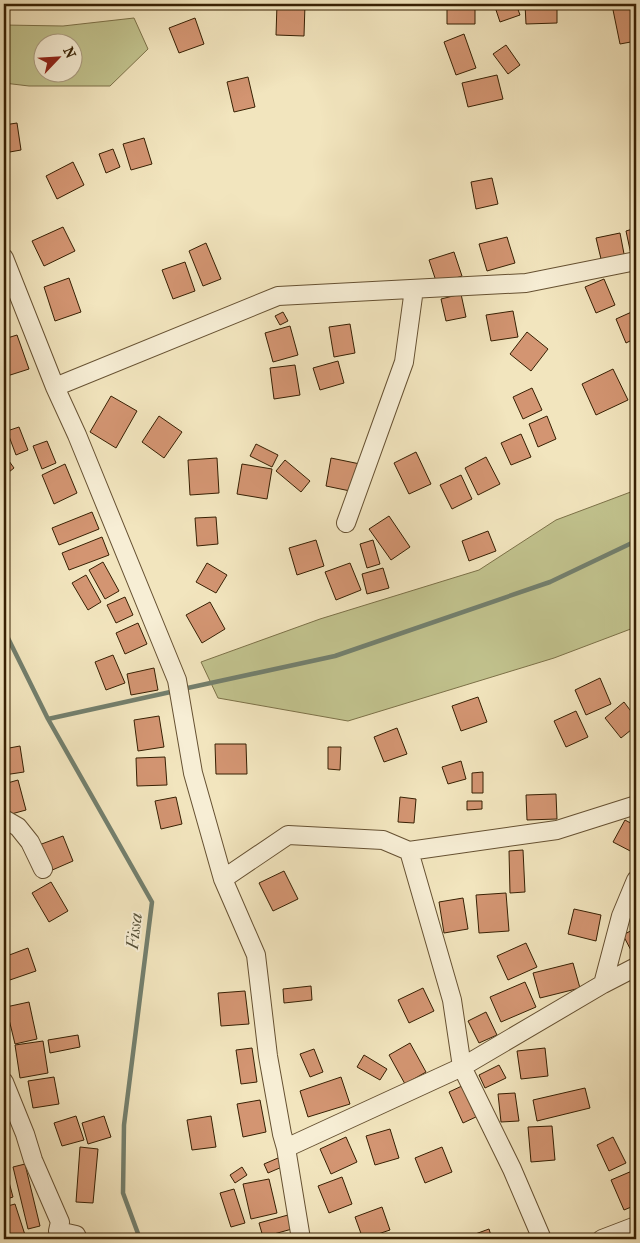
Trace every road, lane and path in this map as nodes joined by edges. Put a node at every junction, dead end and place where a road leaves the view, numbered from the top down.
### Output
1 (4, 258) edge
2 (636, 261) edge
3 (414, 289) junction
4 (55, 386) junction
5 (346, 523) dead end
6 (636, 805) edge
7 (4, 818) edge
8 (408, 852) junction
9 (43, 869) dead end
10 (223, 879) junction
11 (636, 880) edge
12 (636, 967) edge
13 (603, 984) junction
14 (462, 1066) junction
15 (4, 1082) edge
16 (286, 1148) junction
17 (636, 1226) edge
18 (78, 1239) edge
19 (301, 1239) edge
20 (542, 1239) edge
21 (602, 1239) edge

1 - 4 street
2 - 3 street
3 - 4 street
3 - 5 street
4 - 10 street
6 - 8 street
7 - 9 street
8 - 10 street
8 - 14 street
10 - 16 street
11 - 13 street
12 - 13 street
13 - 14 street
14 - 16 street
14 - 20 street
15 - 18 street
16 - 19 street
17 - 21 street

